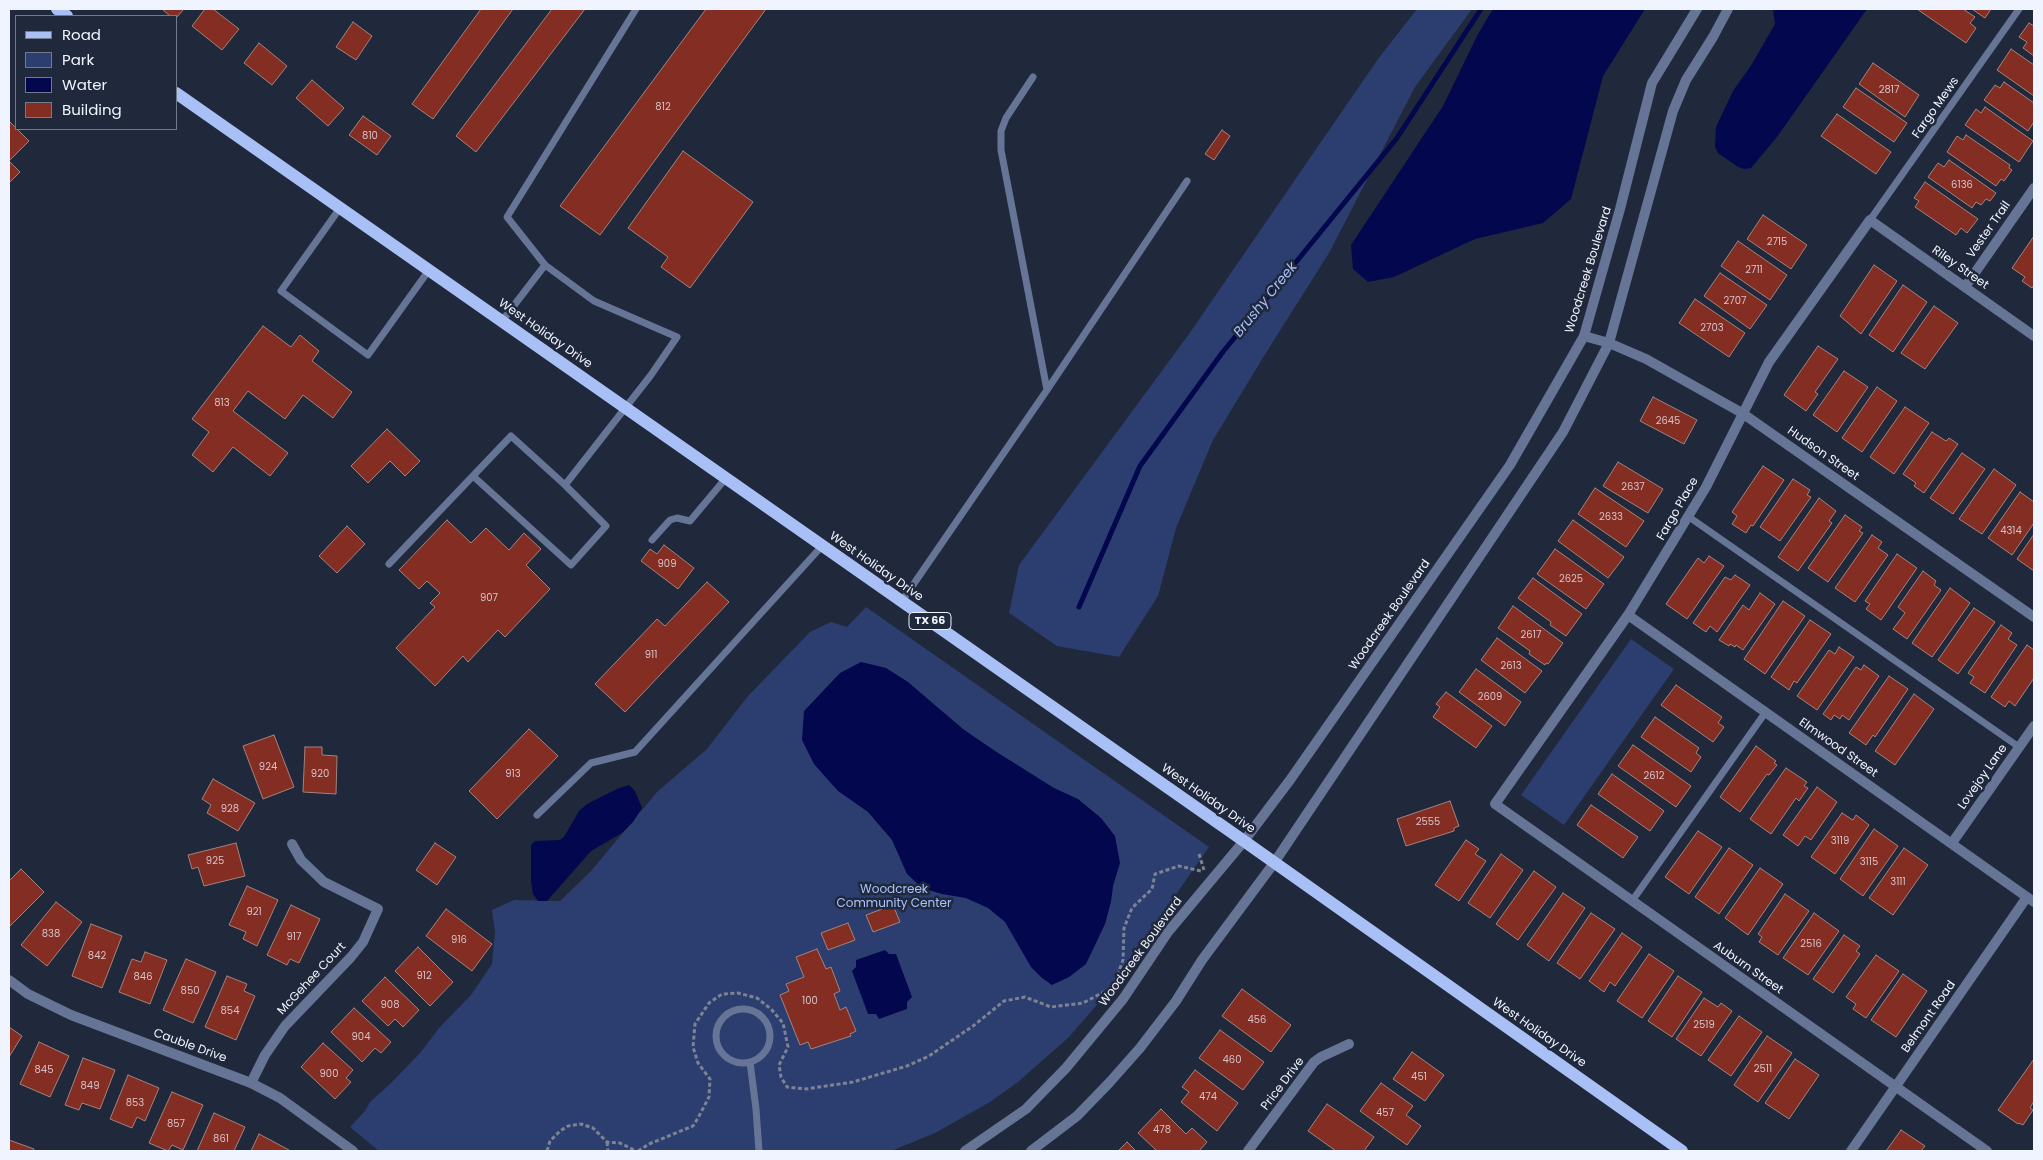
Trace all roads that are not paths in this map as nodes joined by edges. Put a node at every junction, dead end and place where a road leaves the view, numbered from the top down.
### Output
1 (636, 9) edge
2 (1697, 9) edge
3 (1728, 9) edge
4 (2019, 9) edge
5 (1033, 77) dead end
6 (178, 94) edge
7 (1188, 181) dead end
8 (2034, 188) edge
9 (340, 208) junction
10 (1870, 220) junction
11 (545, 265) junction
12 (429, 270) junction
13 (1965, 287) junction
14 (502, 321) junction
15 (1584, 336) junction
16 (2034, 336) edge
17 (1609, 343) junction
18 (1047, 390) junction
19 (624, 407) junction
20 (1742, 413) junction
21 (473, 476) junction
22 (726, 478) junction
23 (565, 485) junction
24 (1689, 517) junction
25 (652, 540) dead end
26 (822, 546) junction
27 (389, 564) dead end
28 (902, 601) junction
29 (1628, 615) junction
30 (2034, 617) edge
31 (1765, 713) junction
32 (2034, 726) edge
33 (2019, 747) junction
34 (1495, 804) joint
35 (537, 815) dead end
36 (1244, 841) junction
37 (1952, 843) junction
38 (292, 844) dead end
39 (1274, 863) junction
40 (2031, 899) edge
41 (1632, 901) junction
42 (9, 980) edge
43 (1349, 1044) dead end
44 (750, 1062) junction
45 (251, 1083) junction
46 (1895, 1087) junction
47 (347, 1149) edge
48 (758, 1151) edge
49 (965, 1151) edge
50 (1031, 1151) edge
51 (1248, 1151) edge
52 (1682, 1151) edge
53 (1851, 1151) edge
54 (1987, 1151) edge

1 - 11 lane
2 - 15 street, Woodcreek Boulevard
3 - 17 street
4 - 10 lane, Fargo Mews
5 - 18 lane
6 - 9 main road, West Holiday Drive / TX 66
7 - 18 lane
8 - 13 street, Vester Trail
9 - 12 main road, West Holiday Drive / TX 66
9 - 12 lane
10 - 13 street, Riley Street
10 - 20 street, Fargo Place
11 - 14 lane
11 - 19 lane
12 - 14 main road, West Holiday Drive / TX 66
13 - 16 street, Riley Street
14 - 19 main road, West Holiday Drive / TX 66
15 - 17 street, Hudson Street
15 - 36 street, Woodcreek Boulevard
17 - 20 street, Hudson Street
17 - 39 street
18 - 28 lane
19 - 22 main road, West Holiday Drive / TX 66
19 - 23 lane
20 - 24 street, Fargo Place
20 - 30 street, Hudson Street
21 - 23 lane
21 - 23 lane
21 - 27 lane
22 - 25 lane
22 - 26 main road, West Holiday Drive / TX 66
24 - 29 street, Fargo Place
24 - 33 lane
26 - 28 main road, West Holiday Drive / TX 66
26 - 35 lane
28 - 36 main road, West Holiday Drive / TX 66
29 - 31 street, Elmwood Street
29 - 34 street, Fargo Place
31 - 37 street, Elmwood Street
31 - 41 lane
32 - 33 street, Lovejoy Lane
33 - 37 street, Lovejoy Lane
34 - 41 street, Auburn Street
36 - 39 main road, West Holiday Drive / TX 66
36 - 49 street, Woodcreek Boulevard
37 - 40 street, Elmwood Street
38 - 45 street, McGehee Court
39 - 50 street
39 - 52 main road, West Holiday Drive / TX 66
40 - 46 street, Belmont Road
41 - 46 street, Auburn Street
42 - 45 street, Cauble Drive
43 - 51 street, Price Drive
44 - 44 lane
44 - 48 lane
45 - 47 street, Cauble Drive
46 - 53 street, Belmont Road
46 - 54 street, Auburn Street

